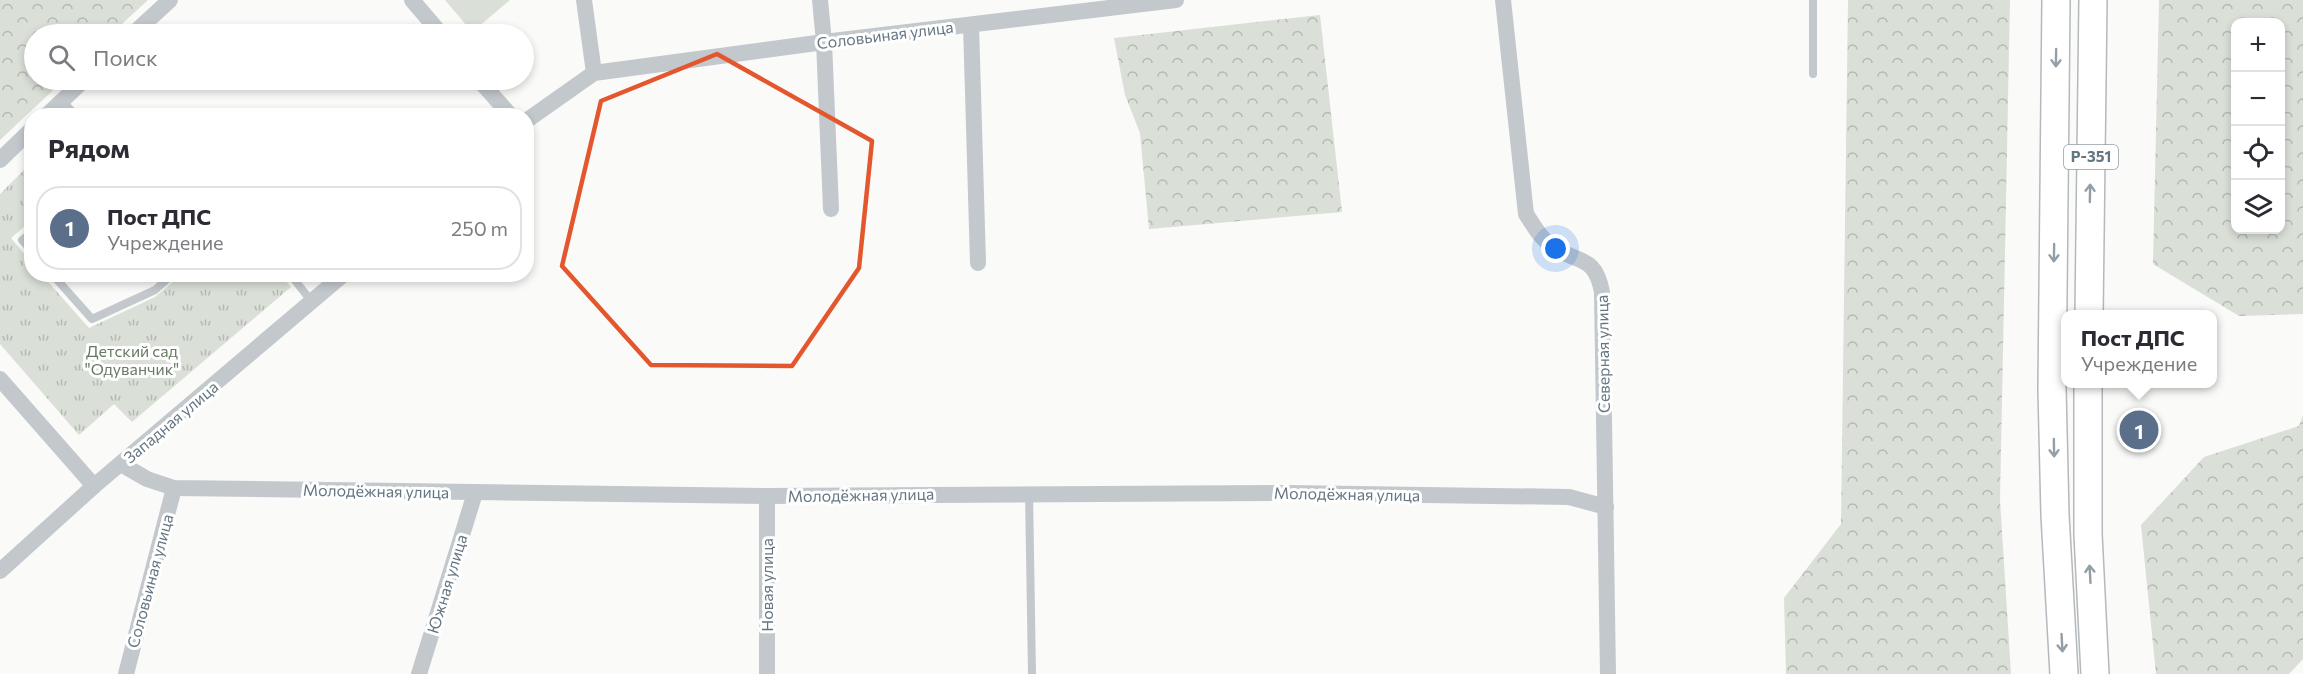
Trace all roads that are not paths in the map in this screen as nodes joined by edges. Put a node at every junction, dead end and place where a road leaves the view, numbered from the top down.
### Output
1 (170, 0) edge
2 (412, 0) edge
3 (584, 0) edge
4 (820, 0) edge
5 (1176, 0) edge
6 (1503, 0) edge
7 (1813, 0) edge
8 (2056, 0) edge
9 (2093, 0) edge
10 (1063, 7) edge
11 (144, 24) edge
12 (432, 24) edge
13 (971, 26) junction
14 (824, 42) junction
15 (594, 73) junction
16 (1813, 74) dead end
17 (73, 90) edge
18 (488, 90) edge
19 (62, 100) junction
20 (54, 108) edge
21 (70, 108) edge
22 (504, 108) edge
23 (534, 115) edge
24 (24, 137) edge
25 (0, 160) edge
26 (831, 209) dead end
27 (978, 263) dead end
28 (59, 282) edge
29 (164, 282) edge
30 (296, 282) edge
31 (335, 282) edge
32 (312, 302) junction
33 (2089, 310) edge
34 (0, 379) edge
35 (2088, 388) edge
36 (121, 464) junction
37 (94, 486) junction
38 (174, 488) junction
39 (475, 493) junction
40 (1029, 493) junction
41 (767, 496) junction
42 (1606, 507) junction
43 (0, 572) edge
44 (126, 674) edge
45 (419, 674) edge
46 (767, 674) edge
47 (1032, 674) edge
48 (1608, 674) edge
49 (2064, 674) edge
50 (2095, 674) edge

1 - 11 street
2 - 12 street
3 - 15 street
4 - 14 street
5 - 10 street, Соловьиная улица
6 - 42 street, Северная улица
7 - 16 lane
8 -> 49 highway, Р-351
33 -> 9 highway, Р-351
10 - 13 street, Соловьиная улица
13 - 14 street, Соловьиная улица
13 - 27 street
14 - 15 street, Соловьиная улица
14 - 26 street
15 - 23 street
17 - 19 street
18 - 22 street
19 - 20 street
19 - 21 lane
24 - 25 street
28 - 29 lane
30 - 32 lane
31 - 32 street, Западная улица
32 - 36 street, Западная улица
34 - 37 street
50 -> 35 highway
36 - 37 street, Западная улица
36 - 38 street, Молодёжная улица
37 - 43 street, Западная улица
38 - 39 street, Молодёжная улица
38 - 44 street, Соловьиная улица
39 - 41 street, Молодёжная улица
39 - 45 street, Южная улица
40 - 41 street, Молодёжная улица
40 - 42 street, Молодёжная улица
40 - 47 lane
41 - 46 street, Новая улица
42 - 48 street, Северная улица

